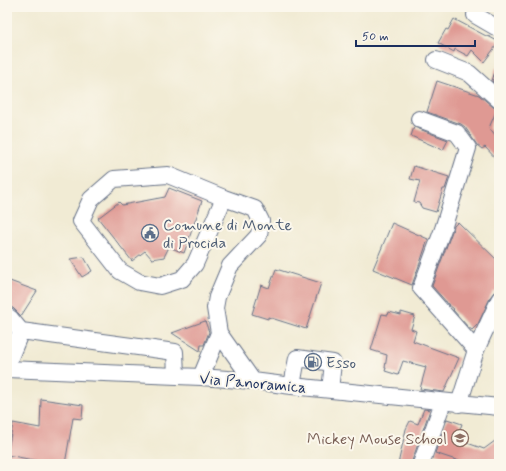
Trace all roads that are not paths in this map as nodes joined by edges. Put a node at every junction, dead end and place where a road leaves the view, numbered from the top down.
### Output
1 (475, 15) dead end
2 (499, 29) edge
3 (436, 60) dead end
4 (499, 100) edge
5 (419, 119) dead end
6 (224, 198) junction
7 (499, 300) edge
8 (7, 316) edge
9 (21, 331) junction
10 (220, 333) junction
11 (476, 350) junction
12 (7, 365) edge
13 (7, 369) edge
14 (176, 376) junction
15 (201, 377) junction
16 (253, 380) junction
17 (292, 386) junction
18 (330, 390) junction
19 (443, 402) junction
20 (459, 404) junction
21 (499, 407) edge
22 (421, 464) edge

1 - 2 street
3 - 4 street
5 - 11 street
6 - 6 street
6 - 10 street
7 - 11 street
8 - 9 street
9 - 12 street
9 - 14 street
10 - 15 street
10 - 16 street
11 - 20 street
13 - 14 street, Via Panoramica
14 - 15 street, Via Panoramica
15 - 16 street, Via Panoramica
16 - 17 street, Via Panoramica
17 - 18 street, Via Panoramica
17 - 18 street
18 - 19 street, Via Panoramica
19 - 20 street, Via Panoramica
19 - 22 street
20 - 21 street, Via Panoramica

